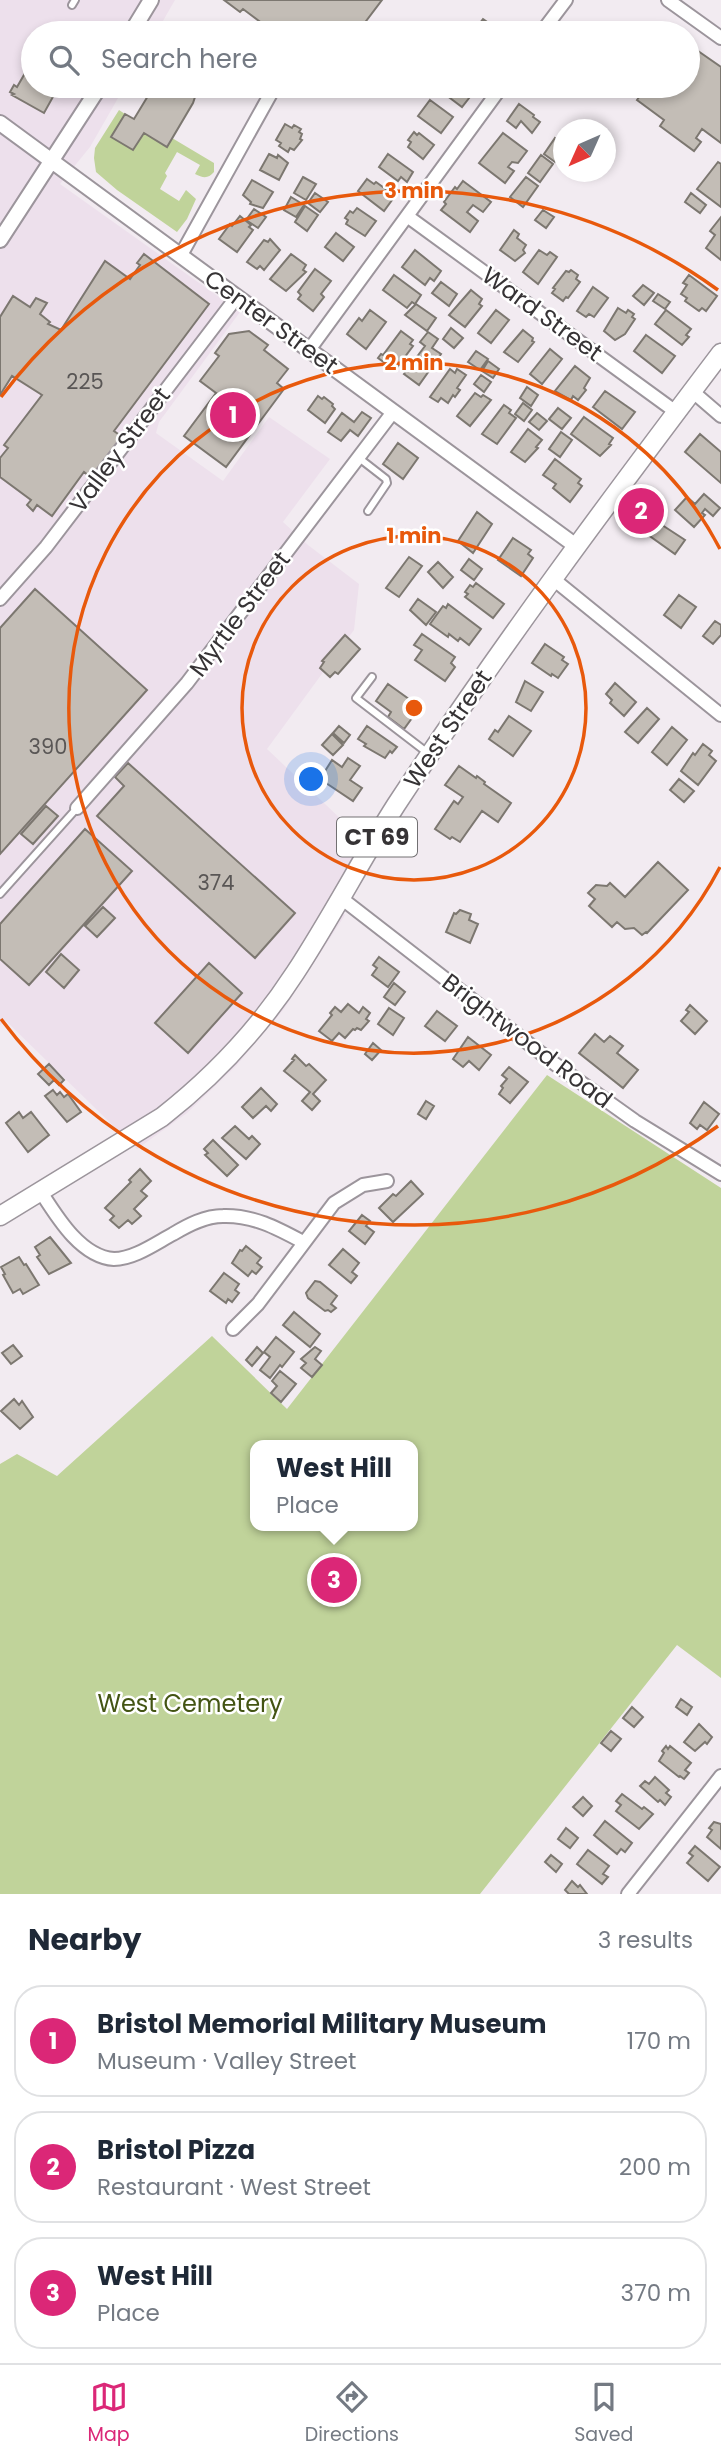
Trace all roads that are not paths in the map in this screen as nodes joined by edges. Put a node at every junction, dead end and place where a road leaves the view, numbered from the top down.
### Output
1 (151, 0) edge
2 (566, 0) edge
3 (668, 0) edge
4 (138, 21) edge
5 (550, 21) edge
6 (697, 21) edge
7 (700, 23) edge
8 (721, 38) edge
9 (92, 98) edge
10 (268, 98) edge
11 (493, 98) edge
12 (0, 123) edge
13 (53, 160) junction
14 (407, 216) junction
15 (0, 240) edge
16 (181, 255) junction
17 (236, 298) junction
18 (309, 350) junction
19 (721, 353) edge
20 (692, 391) junction
21 (393, 412) junction
22 (676, 412) junction
23 (721, 415) edge
24 (359, 457) junction
25 (368, 510) dead end
26 (576, 546) junction
27 (552, 578) junction
28 (0, 599) edge
29 (372, 677) dead end
30 (721, 715) edge
31 (431, 755) junction
32 (77, 808) joint
33 (0, 894) edge
34 (341, 898) junction
35 (720, 1172) edge
36 (387, 1181) dead end
37 (41, 1192) junction
38 (0, 1216) edge
39 (303, 1242) junction
40 (233, 1329) dead end
41 (721, 1776) edge
42 (628, 1894) edge

1 - 4 street
2 - 5 street
3 - 6 street
7 - 8 street
9 - 13 street
10 - 16 street
11 - 14 street
12 - 13 street, Center Street
13 - 15 street
13 - 16 street, Center Street
14 - 18 street
14 - 22 street, Ward Street
16 - 17 street, Center Street
17 - 18 street, Center Street
17 - 28 street, Valley Street
18 - 21 street, Center Street
19 - 20 main road, West Street / CT 69
20 - 22 main road, West Street / CT 69
20 - 23 street
21 - 24 street, Myrtle Street
21 - 26 street, Center Street
22 - 26 main road, West Street / CT 69
24 - 25 lane
24 - 32 street, Myrtle Street
26 - 27 main road, West Street / CT 69
27 - 30 street
27 - 31 main road, West Street / CT 69
29 - 31 lane
31 - 34 main road, West Street / CT 69
32 - 33 lane
34 - 35 street, Brightwood Road
34 - 37 main road, West Street / CT 69
36 - 39 street
37 - 38 main road, West Street / CT 69
37 - 39 street
39 - 40 street
41 - 42 street

